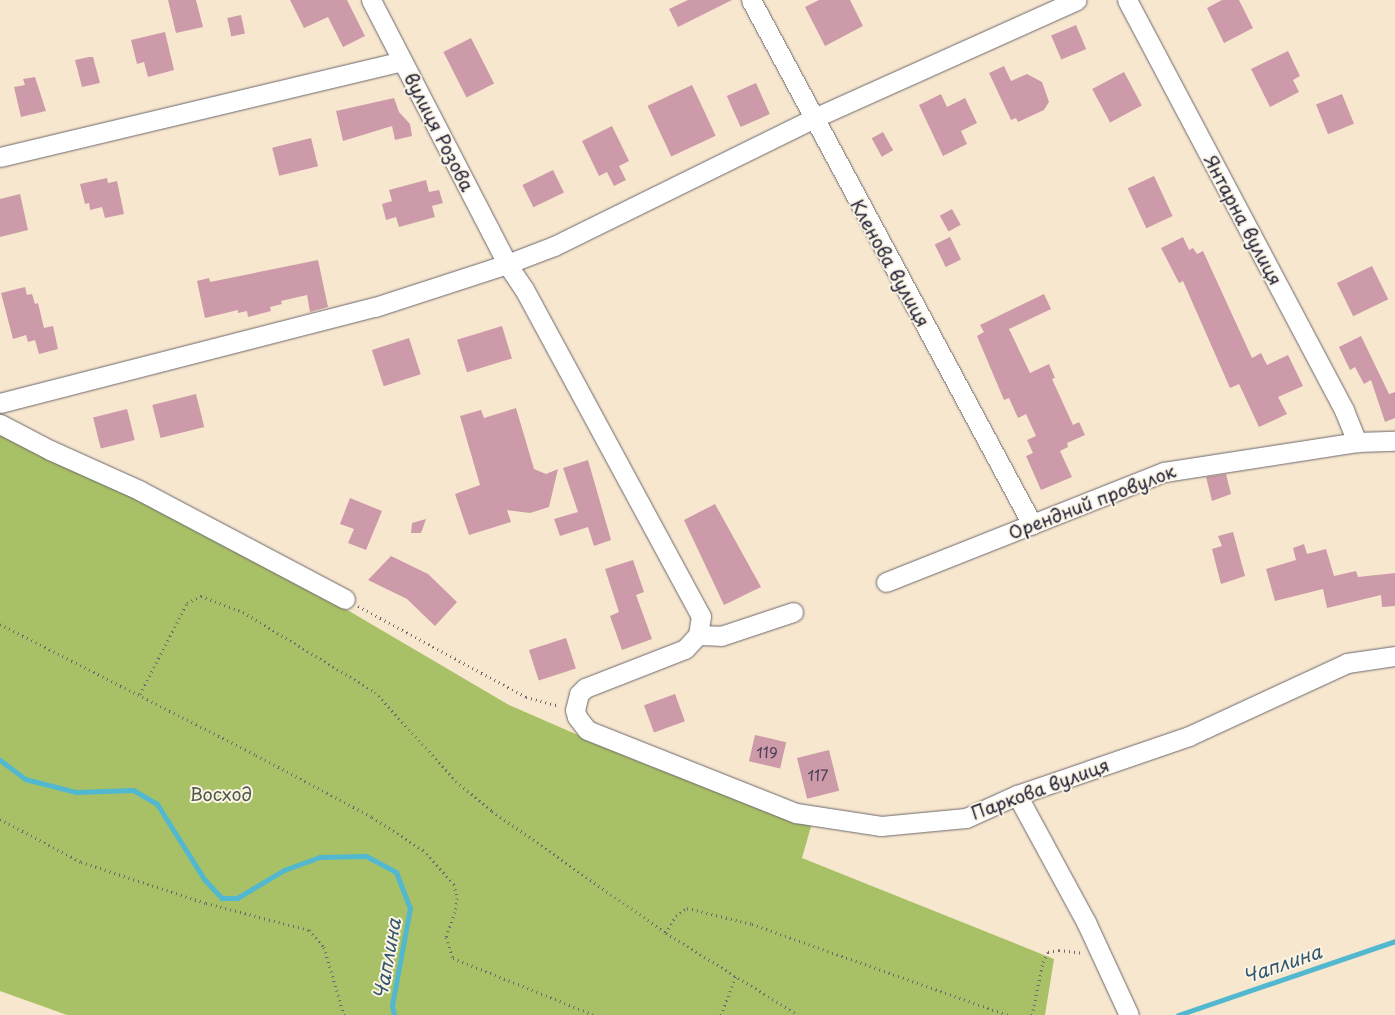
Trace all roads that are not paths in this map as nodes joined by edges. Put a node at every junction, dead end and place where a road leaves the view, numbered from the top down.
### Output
1 (371, 0) edge
2 (751, 0) edge
3 (1077, 0) edge
4 (1128, 0) edge
5 (402, 61) junction
6 (812, 119) junction
7 (0, 157) edge
8 (507, 264) junction
9 (0, 403) edge
10 (0, 424) edge
11 (1395, 441) edge
12 (1356, 442) junction
13 (1032, 524) junction
14 (886, 582) dead end
15 (345, 599) road end
16 (792, 612) dead end
17 (698, 635) junction
18 (1395, 656) edge
19 (1017, 795) junction
20 (1129, 1015) edge

1 - 5 street, вулиця Розова
2 - 6 street, Кленова вулиця
3 - 6 street
4 - 12 street, Янтарна вулиця
5 - 7 street
5 - 8 street, вулиця Розова
6 - 8 street
6 - 13 street, Кленова вулиця
8 - 9 street
8 - 17 street, вулиця Розова
10 - 15 street
11 - 12 street, Орендний провулок
12 - 13 street, Орендний провулок
13 - 14 street, Орендний провулок
16 - 17 street
17 - 19 street, Паркова вулиця
18 - 19 street, Паркова вулиця
19 - 20 street

